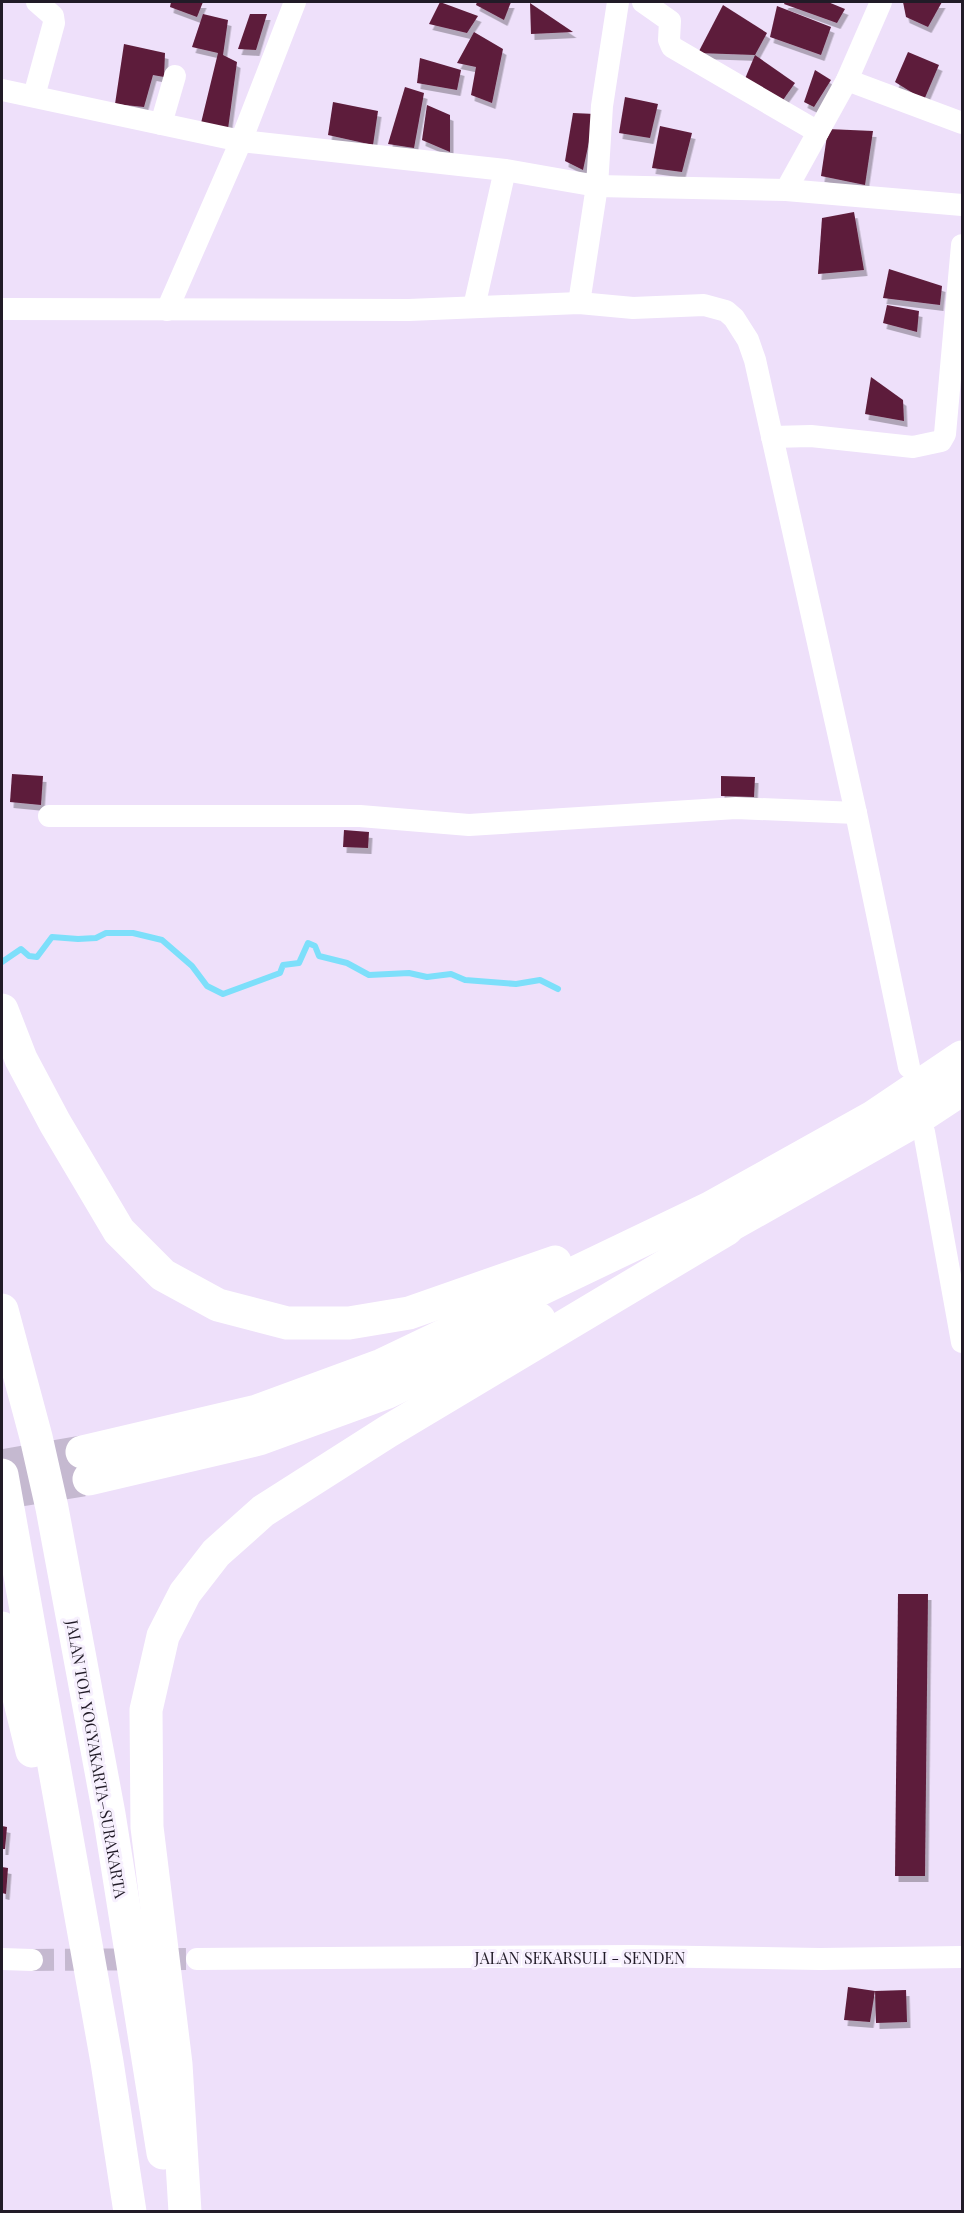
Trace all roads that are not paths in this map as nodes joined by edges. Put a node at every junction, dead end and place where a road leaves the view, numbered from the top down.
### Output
1 (37, 2) edge
2 (295, 2) edge
3 (618, 2) edge
4 (643, 2) edge
5 (881, 2) edge
6 (175, 76) dead end
7 (847, 80) junction
8 (2, 90) edge
9 (34, 96) junction
10 (963, 123) edge
11 (161, 124) junction
12 (818, 132) junction
13 (241, 141) junction
14 (505, 170) junction
15 (597, 186) junction
16 (786, 190) junction
17 (963, 205) edge
18 (963, 245) edge
19 (579, 303) junction
20 (474, 307) junction
21 (2, 309) edge
22 (167, 310) junction
23 (772, 437) junction
24 (952, 443) edge
25 (856, 813) junction
26 (49, 816) dead end
27 (2, 1010) edge
28 (963, 1057) edge
29 (909, 1067) dead end
30 (963, 1089) edge
31 (924, 1132) dead end
32 (718, 1218) junction
33 (2, 1310) edge
34 (963, 1342) edge
35 (86, 1465) tunnel mouth
36 (2, 1475) edge
37 (2, 1628) edge
38 (963, 1957) edge
39 (2, 1959) edge
40 (197, 1959) tunnel mouth
41 (32, 1960) tunnel mouth
42 (108, 2062) junction
43 (130, 2211) edge
44 (173, 2211) edge
45 (185, 2211) edge

1 - 9 street
2 - 13 street
3 - 15 street
4 - 12 street
5 - 7 street
6 - 11 street
7 - 10 street
7 - 12 street
8 - 9 street
9 - 11 street
11 - 13 street
12 - 16 street
13 - 14 street
13 - 22 street
14 - 15 street
14 - 20 street
15 - 16 street
15 - 19 street
16 - 17 street
18 - 24 street
19 - 20 street
19 - 23 street
20 - 22 street
21 - 22 street
23 - 24 street
23 - 25 street
25 - 26 street
25 - 29 street
27 - 32 highway
28 - 32 highway
30 - 32 highway
31 - 34 street
32 - 35 highway
32 - 45 highway
33 - 44 highway, JALAN TOL YOGYAKARTA–SURAKARTA
36 - 42 highway
37 - 42 highway
38 - 40 street, JALAN SEKARSULI - SENDEN
39 - 41 street
42 - 43 highway

